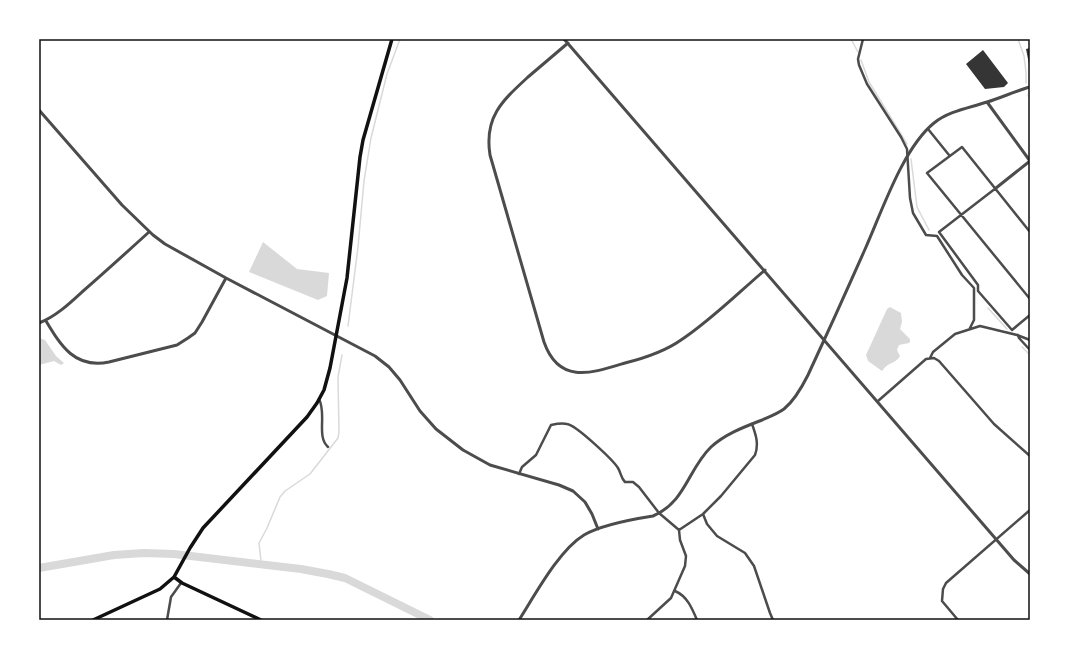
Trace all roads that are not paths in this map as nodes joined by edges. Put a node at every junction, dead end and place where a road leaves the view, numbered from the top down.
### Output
1 (392, 39) edge
2 (564, 39) edge
3 (864, 39) edge
4 (568, 43) junction
5 (1030, 87) edge
6 (987, 102) junction
7 (39, 110) edge
8 (928, 129) junction
9 (908, 154) junction
10 (950, 155) junction
11 (1030, 161) edge
12 (996, 188) junction
13 (962, 215) junction
14 (149, 232) junction
15 (1030, 232) edge
16 (765, 270) junction
17 (226, 278) junction
18 (975, 282) junction
19 (971, 286) junction
20 (1030, 299) edge
21 (1030, 315) edge
22 (46, 321) junction
23 (39, 323) edge
24 (970, 328) junction
25 (1012, 330) junction
26 (1008, 333) junction
27 (337, 335) junction
28 (1018, 335) junction
29 (825, 339) junction
30 (1030, 340) edge
31 (1030, 350) edge
32 (930, 358) junction
33 (319, 399) junction
34 (878, 402) junction
35 (752, 424) junction
36 (328, 447) dead end
37 (1030, 456) edge
38 (519, 474) junction
39 (1030, 510) edge
40 (659, 514) junction
41 (703, 514) junction
42 (598, 529) junction
43 (679, 530) junction
44 (997, 539) junction
45 (1030, 574) edge
46 (174, 577) junction
47 (181, 582) junction
48 (675, 591) junction
49 (93, 620) edge
50 (168, 620) edge
51 (261, 620) edge
52 (519, 620) edge
53 (647, 620) edge
54 (697, 620) edge
55 (773, 620) edge
56 (958, 620) edge

1 - 27 main road
2 - 4 street
3 - 9 street
4 - 16 street
4 - 16 street
5 - 6 street
6 - 8 street
6 - 11 street
7 - 14 street
8 - 9 street
8 - 10 street
9 - 19 street
9 - 29 street
10 - 12 street
10 - 13 street
11 - 12 street
12 - 13 street
12 - 15 street
13 - 18 street
13 - 20 street
14 - 17 street
14 - 22 street
16 - 29 street
17 - 22 street
17 - 27 street
18 - 19 street
18 - 25 street
19 - 24 street
21 - 25 street
22 - 23 street
24 - 26 street
24 - 32 street
25 - 26 street
26 - 28 street
27 - 33 main road
27 - 38 street
28 - 30 street
28 - 31 street
29 - 34 street
29 - 35 street
32 - 34 street
32 - 37 street
33 - 36 street
33 - 46 main road
34 - 44 street
35 - 40 street
35 - 41 street
38 - 40 street
38 - 42 street
39 - 44 street
40 - 42 street
40 - 43 street
41 - 43 street
41 - 55 street
42 - 52 street
43 - 48 street
44 - 45 street
44 - 56 street
46 - 47 main road
46 - 49 main road
47 - 50 street
47 - 51 main road
48 - 53 street
48 - 54 street

